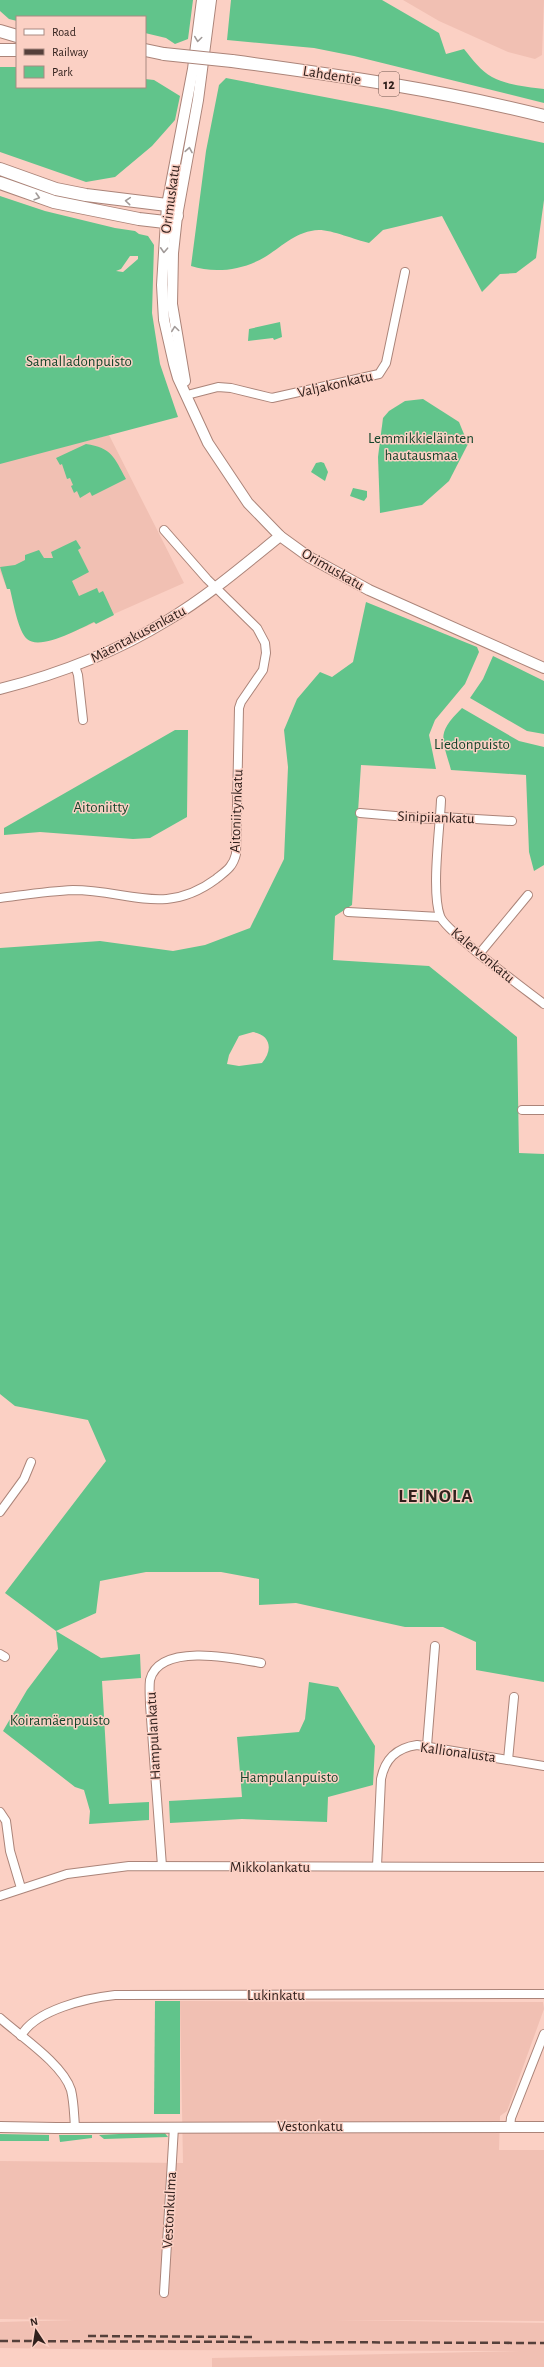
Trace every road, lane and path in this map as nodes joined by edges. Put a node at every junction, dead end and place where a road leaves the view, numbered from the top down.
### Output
1 (202, 0) edge
2 (211, 0) edge
3 (0, 31) edge
4 (0, 36) edge
5 (16, 36) edge
6 (16, 36) edge
7 (0, 50) edge
8 (16, 50) edge
9 (146, 52) edge
10 (544, 116) edge
11 (0, 169) edge
12 (0, 183) edge
13 (167, 205) junction
14 (177, 216) junction
15 (165, 222) junction
16 (405, 272) dead end
17 (187, 395) junction
18 (164, 530) dead end
19 (280, 536) junction
20 (216, 588) junction
21 (75, 666) junction
22 (544, 668) edge
23 (0, 689) edge
24 (83, 720) dead end
25 (441, 800) dead end
26 (360, 813) dead end
27 (441, 817) junction
28 (512, 821) dead end
29 (528, 895) dead end
30 (0, 898) edge
31 (348, 912) dead end
32 (440, 917) junction
33 (480, 953) junction
34 (544, 1004) edge
35 (522, 1110) dead end
36 (544, 1110) edge
37 (31, 1462) dead end
38 (0, 1512) edge
39 (435, 1646) dead end
40 (261, 1663) dead end
41 (514, 1697) dead end
42 (426, 1746) junction
43 (508, 1760) junction
44 (544, 1766) edge
45 (0, 1812) edge
46 (162, 1866) junction
47 (377, 1866) junction
48 (544, 1867) edge
49 (21, 1888) junction
50 (0, 1896) edge
51 (544, 1994) edge
52 (0, 2018) edge
53 (544, 2034) edge
54 (21, 2036) junction
55 (0, 2126) edge
56 (544, 2126) edge
57 (75, 2127) junction
58 (174, 2127) junction
59 (510, 2127) junction
60 (164, 2293) dead end

1 -> 13 main road, Orimuskatu
14 -> 2 main road, Orimuskatu
3 - 5 highway
4 - 6 highway
7 - 8 highway
9 - 10 highway, Lahdentie / 12, bridge
13 -> 11 highway
12 -> 15 highway
13 - 14 highway
13 - 15 main road, Orimuskatu
14 - 15 highway
17 -> 14 main road, Orimuskatu
15 -> 17 main road, Orimuskatu
16 - 17 street, Valjakonkatu
17 - 19 main road, Orimuskatu
18 - 20 street, Aitoniitynkatu
19 - 20 main road, Mäentakusenkatu
19 - 22 main road, Orimuskatu
20 - 21 main road, Mäentakusenkatu
20 - 30 street, Aitoniitynkatu
21 - 23 main road, Mäentakusenkatu
21 - 24 street
25 - 27 street, Kalervonkatu
26 - 27 street, Sinipiiankatu
27 - 28 street, Sinipiiankatu
27 - 32 street, Kalervonkatu
29 - 33 street
31 - 32 street
32 - 33 street, Kalervonkatu
33 - 34 street, Kalervonkatu
35 - 36 street
37 - 38 street
39 - 42 street
40 - 46 street, Hampulankatu
41 - 43 street
42 - 43 street, Kallionalusta
42 - 47 street, Kallionalusta
43 - 44 street, Kallionalusta
45 - 49 street
46 - 47 street, Mikkolankatu
46 - 49 street, Mikkolankatu
47 - 48 street, Mikkolankatu
49 - 50 street, Mikkolankatu
51 - 54 street, Lukinkatu
52 - 54 street
53 - 59 street
54 - 57 street
55 - 57 main road, Vestonkatu
56 - 59 main road, Vestonkatu
57 - 58 main road, Vestonkatu
58 - 59 main road, Vestonkatu
58 - 60 street, Vestonkulma

